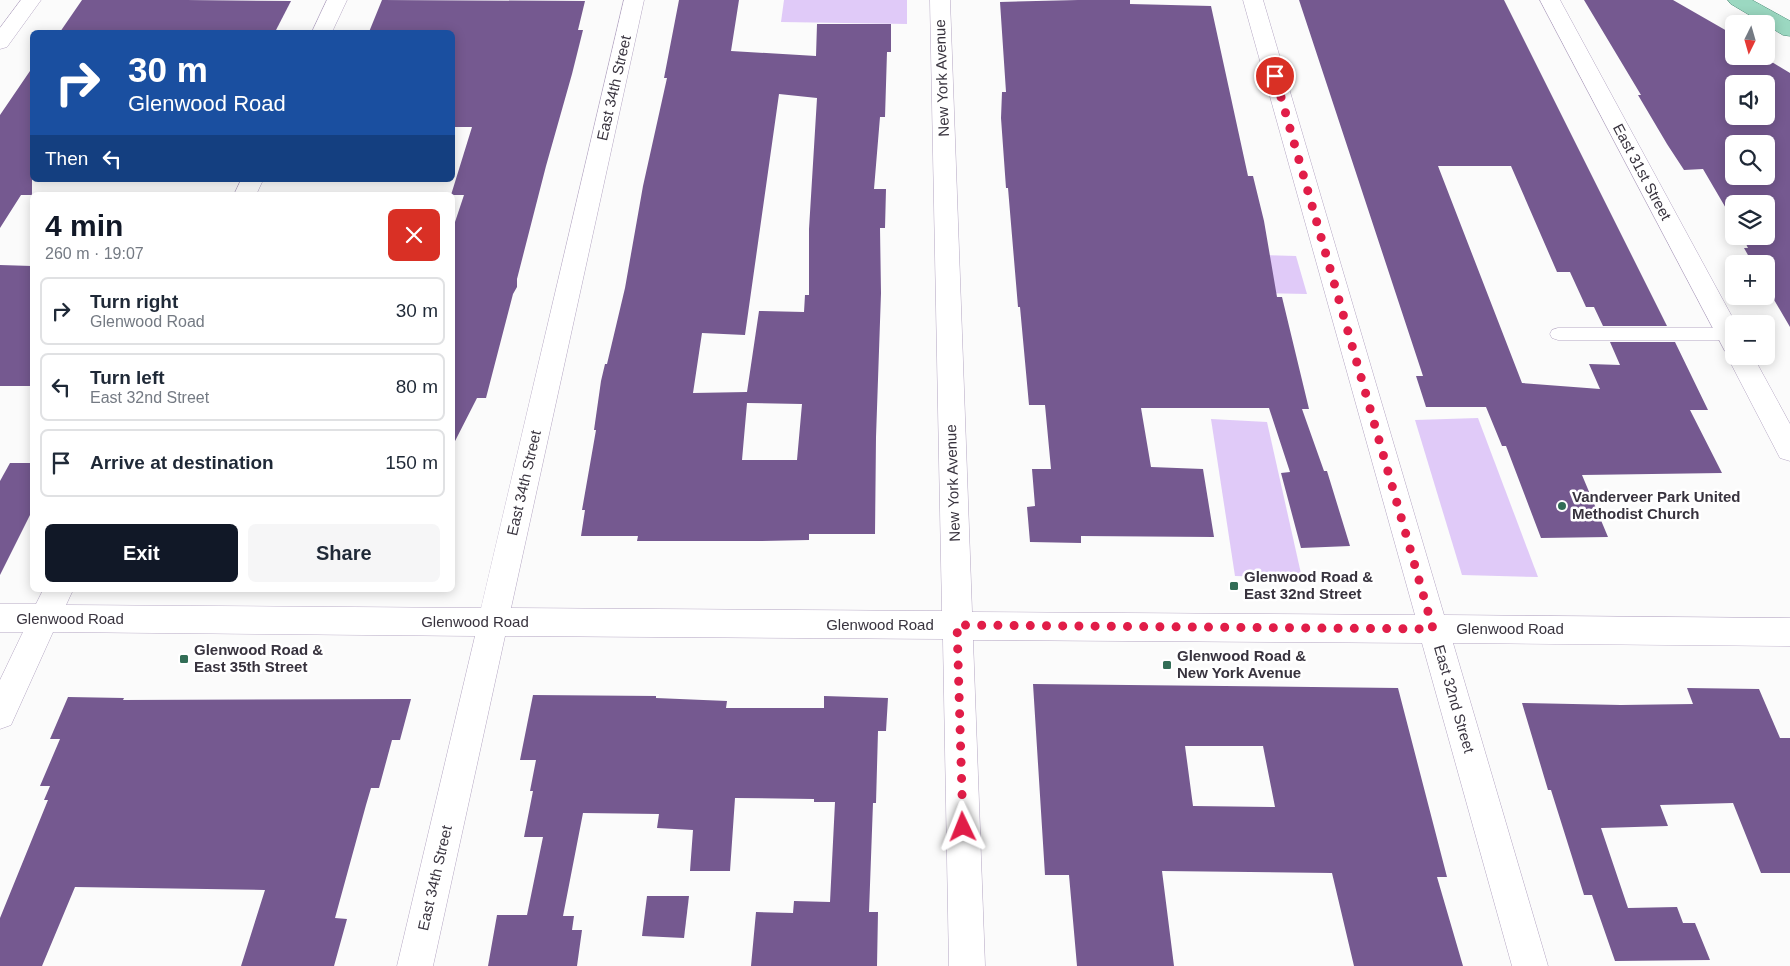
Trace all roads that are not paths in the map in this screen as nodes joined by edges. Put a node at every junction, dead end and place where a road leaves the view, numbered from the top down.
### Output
1 (30, 0) edge
2 (337, 0) edge
3 (634, 0) edge
4 (940, 0) edge
5 (1253, 0) edge
6 (1550, 0) edge
7 (1738, 0) edge
8 (323, 30) edge
9 (1790, 30) edge
10 (0, 42) edge
11 (1725, 328) edge
12 (1558, 334) dead end
13 (1725, 344) edge
14 (1745, 365) edge
15 (1790, 450) edge
16 (57, 592) edge
17 (0, 618) edge
18 (45, 619) junction
19 (492, 622) junction
20 (957, 625) junction
21 (1433, 629) junction
22 (1790, 632) edge
23 (0, 714) edge
24 (415, 966) edge
25 (967, 966) edge
26 (1530, 966) edge

1 - 10 street
2 - 8 street
3 - 19 street, East 34th Street
4 - 20 street, New York Avenue
5 - 21 street, East 32nd Street
6 - 11 street, East 31st Street
7 - 9 main road
12 - 13 lane
14 - 15 street, East 31st Street
16 - 18 street
17 - 18 street, Glenwood Road
18 - 19 street, Glenwood Road
18 - 23 street
19 - 20 street, Glenwood Road
19 - 24 street, East 34th Street
20 - 21 street, Glenwood Road
20 - 25 street, New York Avenue
21 - 22 street, Glenwood Road
21 - 26 street, East 32nd Street

